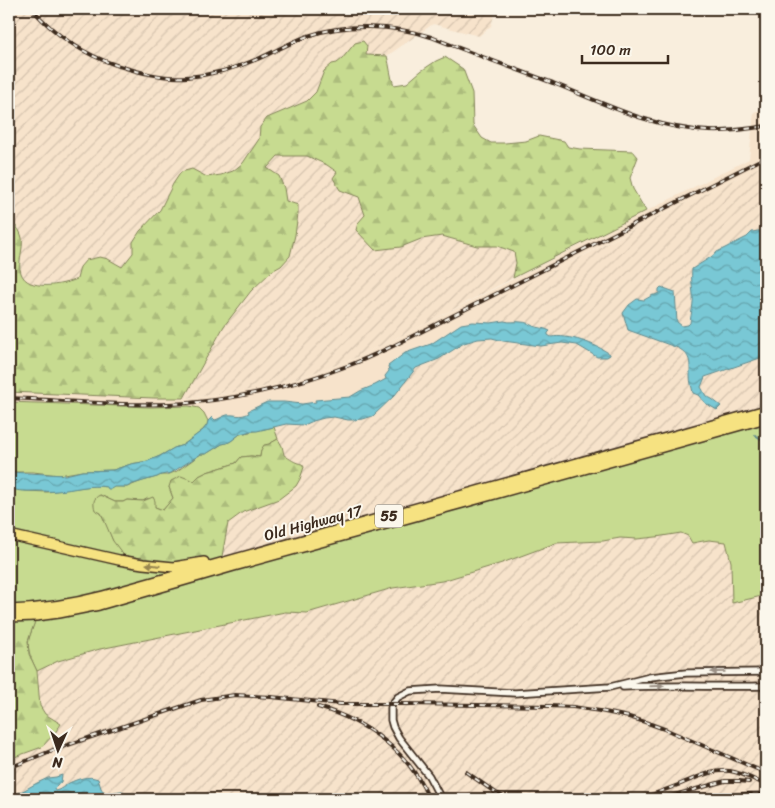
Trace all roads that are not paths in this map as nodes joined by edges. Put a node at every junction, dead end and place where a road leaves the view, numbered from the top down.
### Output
1 (766, 410) edge
2 (766, 418) edge
3 (9, 535) edge
4 (219, 563) junction
5 (9, 610) edge
6 (9, 617) edge
7 (766, 672) edge
8 (766, 686) edge
9 (609, 687) junction
10 (441, 799) edge

1 - 4 main road, Old Highway 17 / 55
2 - 6 main road, Old Highway 17 / 55
4 -> 3 main road
4 - 5 main road, Old Highway 17 / 55
7 -> 9 street
9 -> 8 street
9 - 10 street

